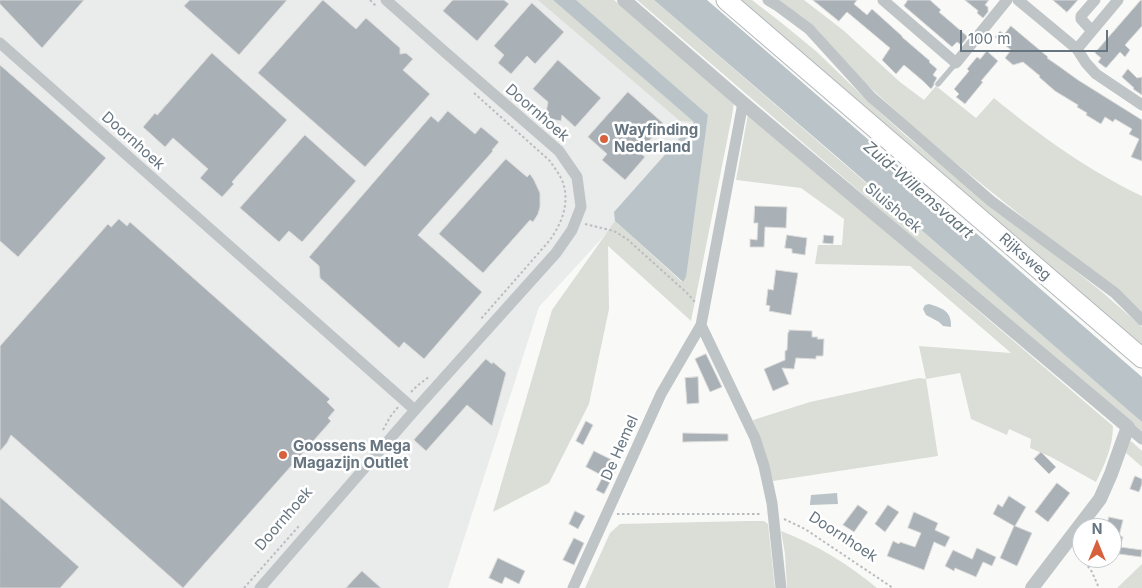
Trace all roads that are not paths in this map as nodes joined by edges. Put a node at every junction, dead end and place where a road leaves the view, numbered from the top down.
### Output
1 (624, 0) edge
2 (726, 0) edge
3 (768, 0) edge
4 (882, 0) edge
5 (1006, 0) edge
6 (1019, 0) edge
7 (1094, 0) edge
8 (1118, 0) edge
9 (382, 3) edge
10 (1092, 31) junction
11 (0, 42) edge
12 (1077, 49) junction
13 (956, 63) junction
14 (938, 84) dead end
15 (743, 103) junction
16 (1142, 105) edge
17 (1142, 320) edge
18 (701, 325) junction
19 (1142, 358) edge
20 (415, 410) junction
21 (1128, 428) junction
22 (1142, 439) edge
23 (260, 588) edge
24 (573, 588) edge
25 (781, 588) edge
26 (1032, 588) edge

1 - 15 street, Sluishoek
2 - 19 main road, Rijksweg
3 - 17 street, Rijksweg
4 - 13 street
5 - 13 street
6 - 12 street
7 - 10 street
8 - 10 street
9 - 20 street, Doornhoek
10 - 12 street
11 - 20 street, Doornhoek
12 - 16 street
13 - 14 lane
15 - 18 street
15 - 21 street, Sluishoek
18 - 24 street, De Hemel
18 - 25 street
20 - 23 street, Doornhoek
21 - 22 street, Sluishoek
21 - 26 street

